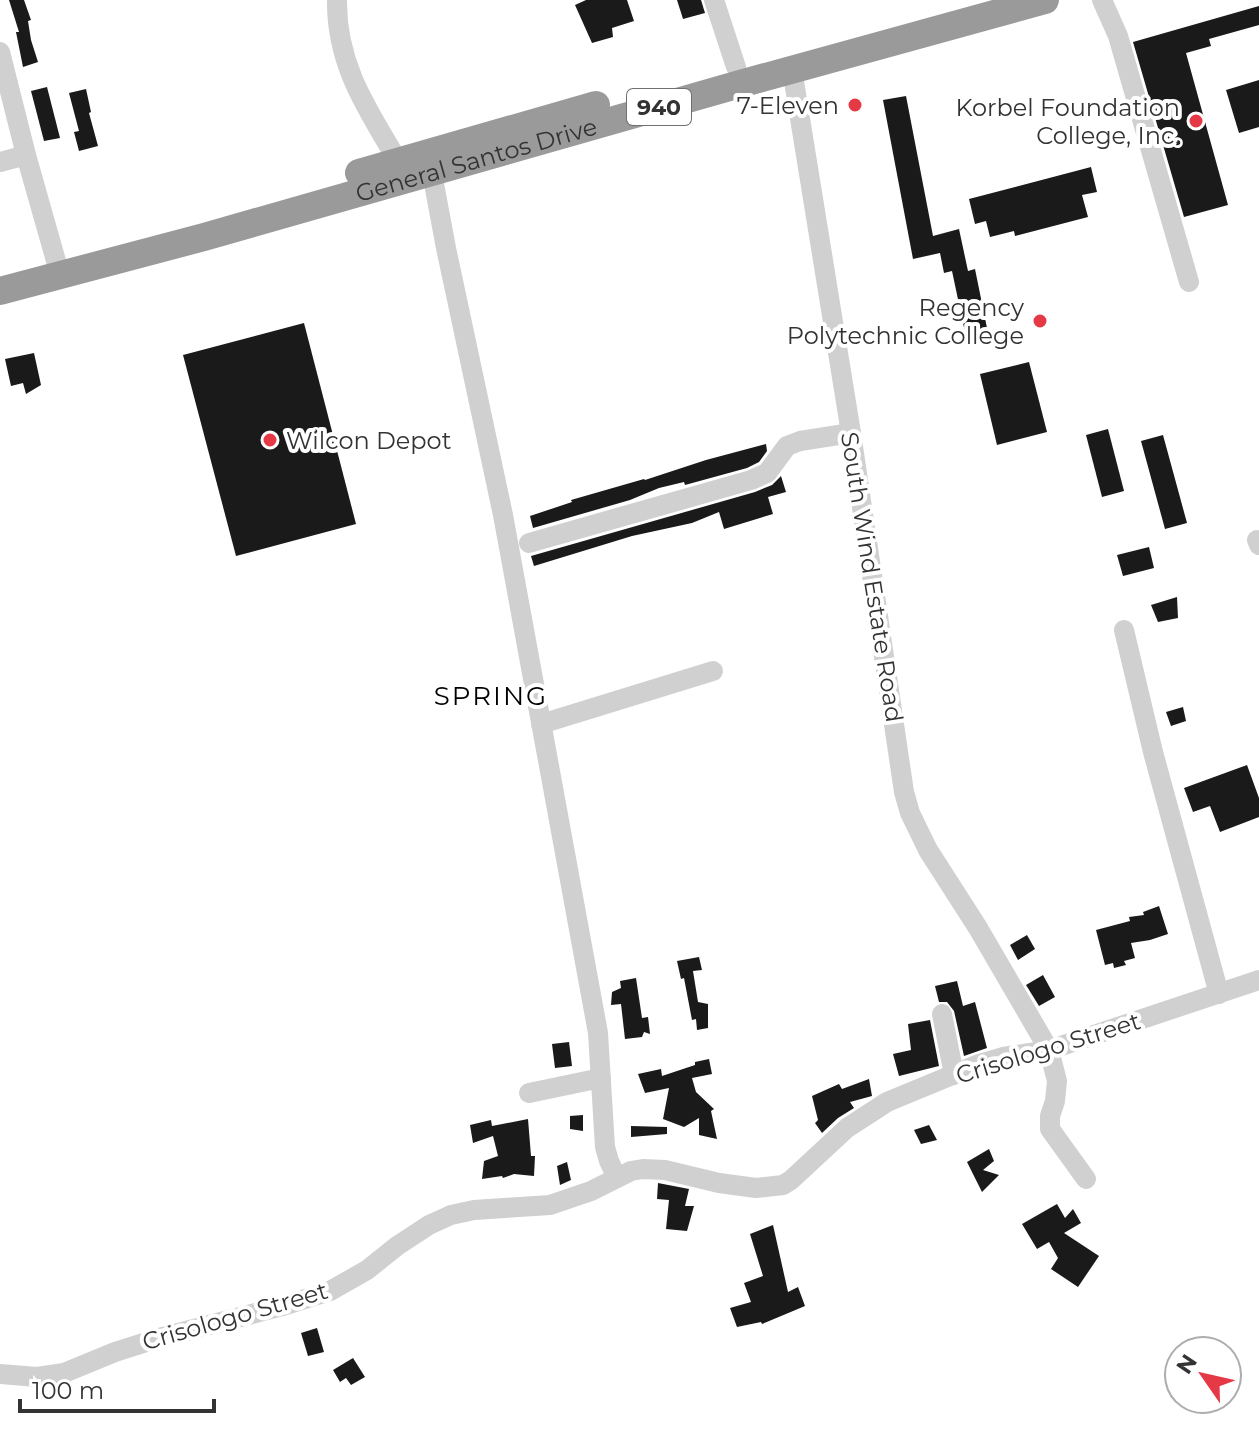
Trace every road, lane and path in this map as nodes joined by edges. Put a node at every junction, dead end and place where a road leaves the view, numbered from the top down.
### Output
1 (337, 0) edge
2 (714, 0) edge
3 (983, 0) edge
4 (1045, 0) edge
5 (1102, 0) edge
6 (0, 52) edge
7 (736, 67) junction
8 (792, 69) junction
9 (26, 155) junction
10 (398, 161) junction
11 (0, 162) edge
12 (432, 173) junction
13 (57, 266) junction
14 (0, 273) edge
15 (1189, 282) dead end
16 (0, 291) edge
17 (851, 433) junction
18 (529, 543) dead end
19 (1124, 630) dead end
20 (713, 671) dead end
21 (541, 724) junction
22 (1259, 980) edge
23 (1219, 994) junction
24 (942, 1014) dead end
25 (1049, 1050) junction
26 (954, 1075) junction
27 (601, 1078) junction
28 (529, 1093) dead end
29 (616, 1176) junction
30 (1086, 1179) dead end
31 (0, 1374) edge

1 - 10 street
2 - 7 street
3 - 7 highway, General Santos Drive / 940
4 - 8 highway, General Santos Drive / 940
5 - 15 street
6 - 9 street
7 - 10 highway, General Santos Drive / 940
8 - 12 highway, General Santos Drive / 940
8 - 17 street, South Wind Estate Road
9 - 11 street
9 - 13 street
10 - 13 highway, General Santos Drive / 940
12 - 13 highway, General Santos Drive / 940
12 - 21 street
13 - 14 highway, General Santos Drive / 940
13 - 16 highway, General Santos Drive / 940
17 - 18 street
17 - 25 street, South Wind Estate Road
19 - 23 street
20 - 21 street
21 - 27 street
22 - 23 street, Crisologo Street
23 - 25 street, Crisologo Street
24 - 26 street
25 - 26 street, Crisologo Street
25 - 30 street, South Wind Estate Road
26 - 29 street, Crisologo Street
27 - 28 street
27 - 29 street
29 - 31 street, Crisologo Street

